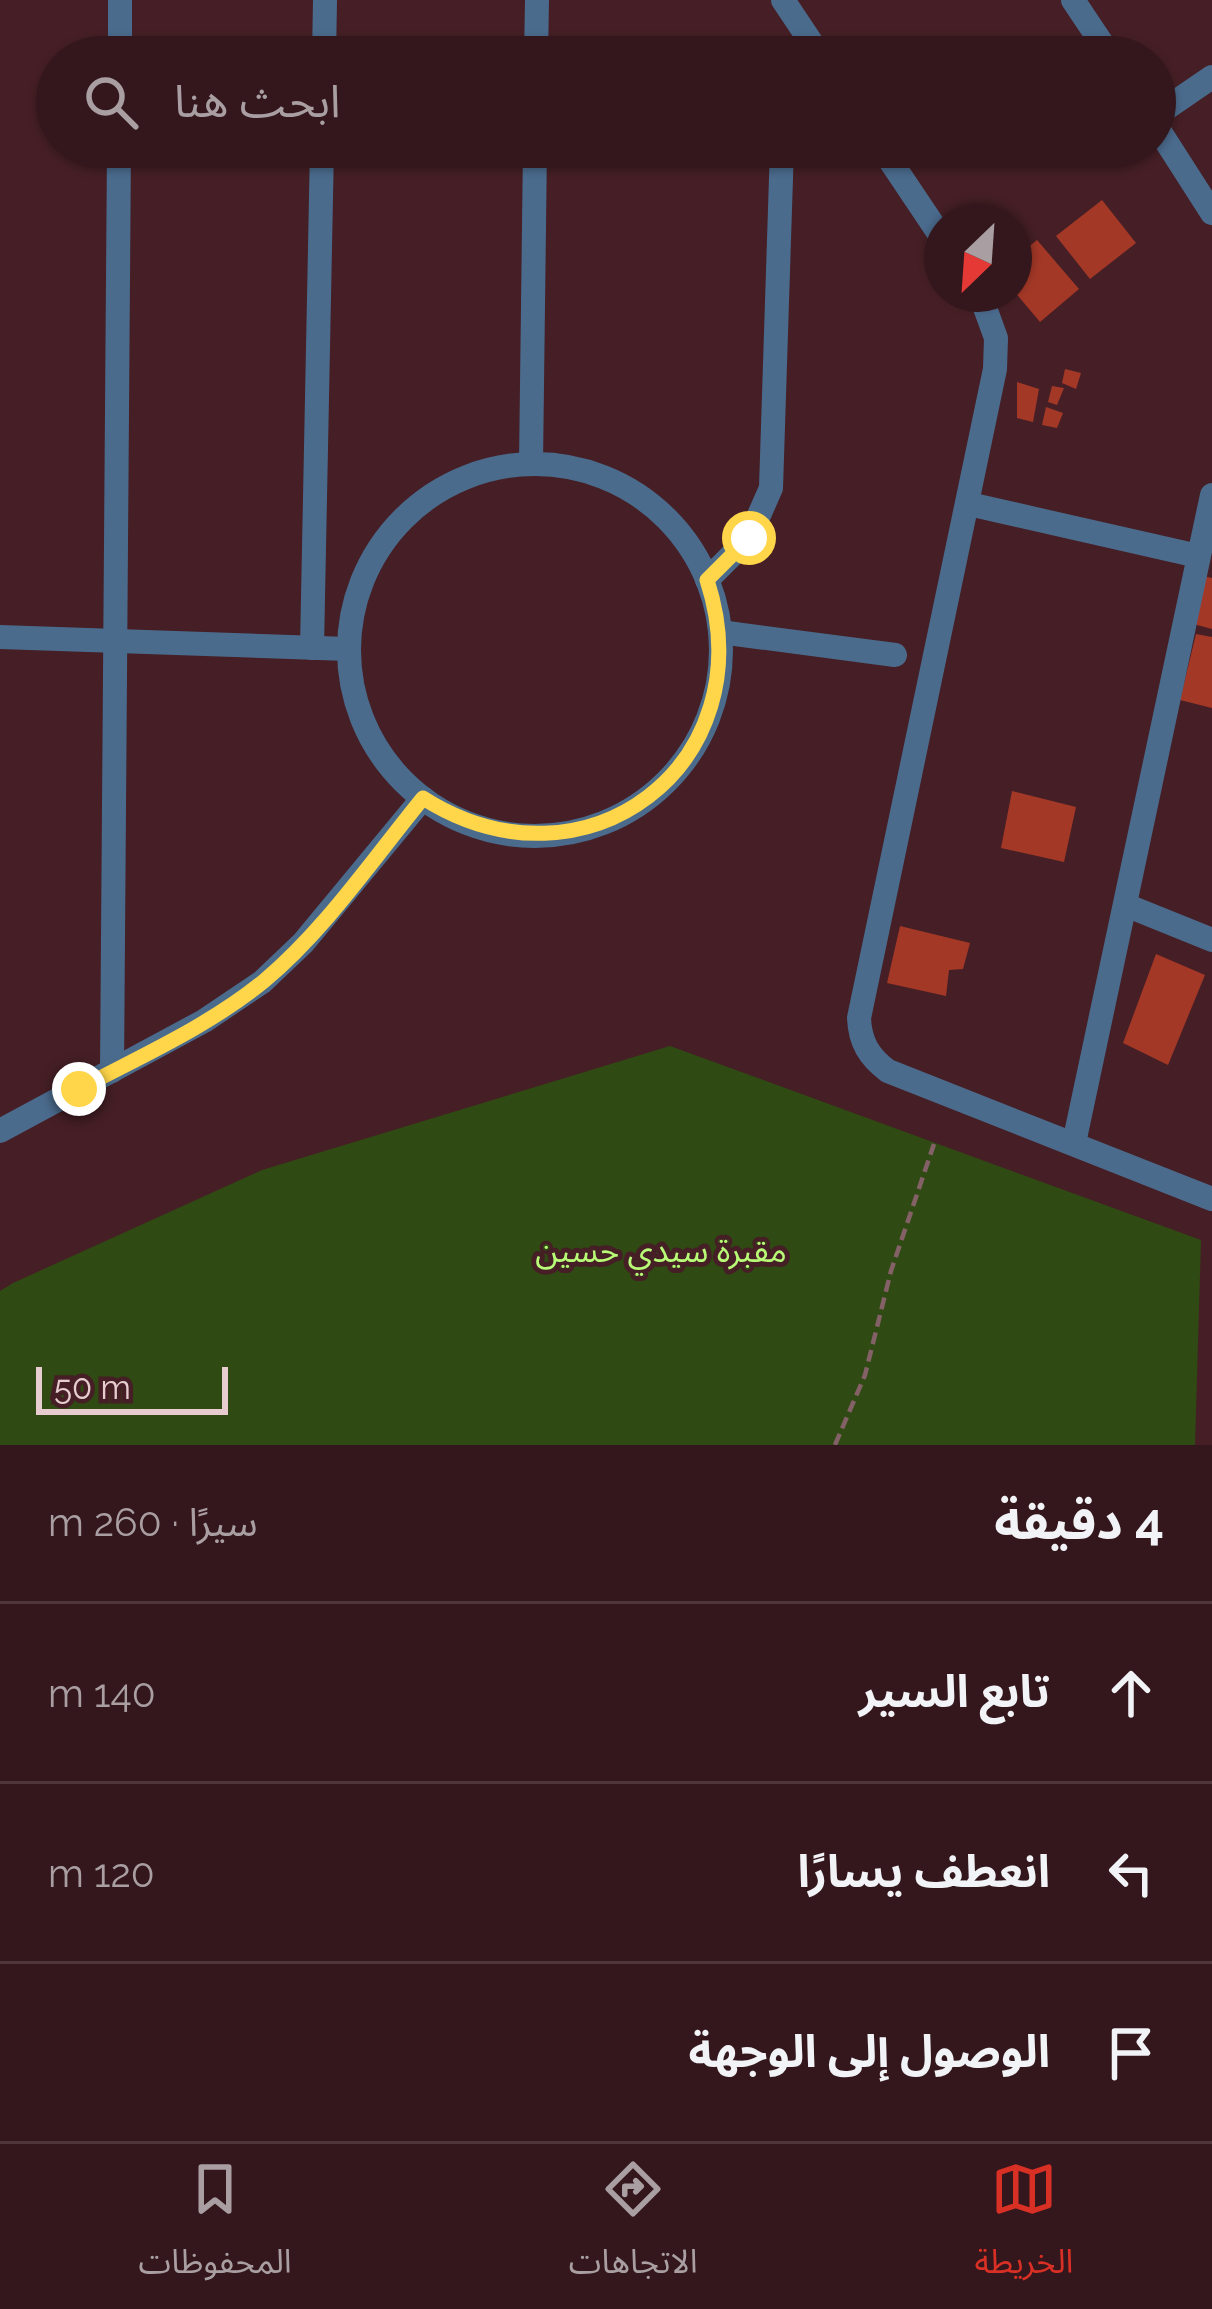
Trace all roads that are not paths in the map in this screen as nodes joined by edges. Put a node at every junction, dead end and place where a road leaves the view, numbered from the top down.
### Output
1 (120, 0) edge
2 (325, 0) edge
3 (537, 0) edge
4 (782, 0) edge
5 (1073, 0) edge
6 (120, 36) edge
7 (324, 36) edge
8 (536, 36) edge
9 (807, 36) edge
10 (1097, 36) edge
11 (1212, 77) edge
12 (1176, 104) edge
13 (1176, 154) edge
14 (119, 168) edge
15 (322, 168) edge
16 (535, 168) edge
17 (781, 168) edge
18 (895, 168) edge
19 (924, 211) edge
20 (1212, 213) edge
21 (988, 312) edge
22 (531, 464) junction
23 (1212, 495) edge
24 (969, 504) junction
25 (1198, 556) junction
26 (707, 580) junction
27 (721, 632) junction
28 (0, 638) edge
29 (116, 642) junction
30 (311, 648) junction
31 (348, 649) junction
32 (895, 655) dead end
33 (423, 798) junction
34 (1128, 906) junction
35 (1212, 940) edge
36 (112, 1071) junction
37 (0, 1131) edge
38 (1074, 1143) junction
39 (1212, 1199) edge

1 - 6 street
2 - 7 street
3 - 8 street
4 - 9 street
5 - 10 street
11 - 12 street
13 - 20 street
14 - 29 street
15 - 30 street
16 - 22 street
17 - 26 street
18 - 19 street
21 - 24 street
22 - 26 street
22 - 31 street
23 - 25 street
24 - 25 street
24 - 38 street
25 - 34 street
26 - 27 street
27 - 32 street
27 - 33 street
28 - 29 street
29 - 30 street
29 - 36 street
30 - 31 street
31 - 33 street
33 - 36 street
34 - 35 street
34 - 38 street
36 - 37 street
38 - 39 street

